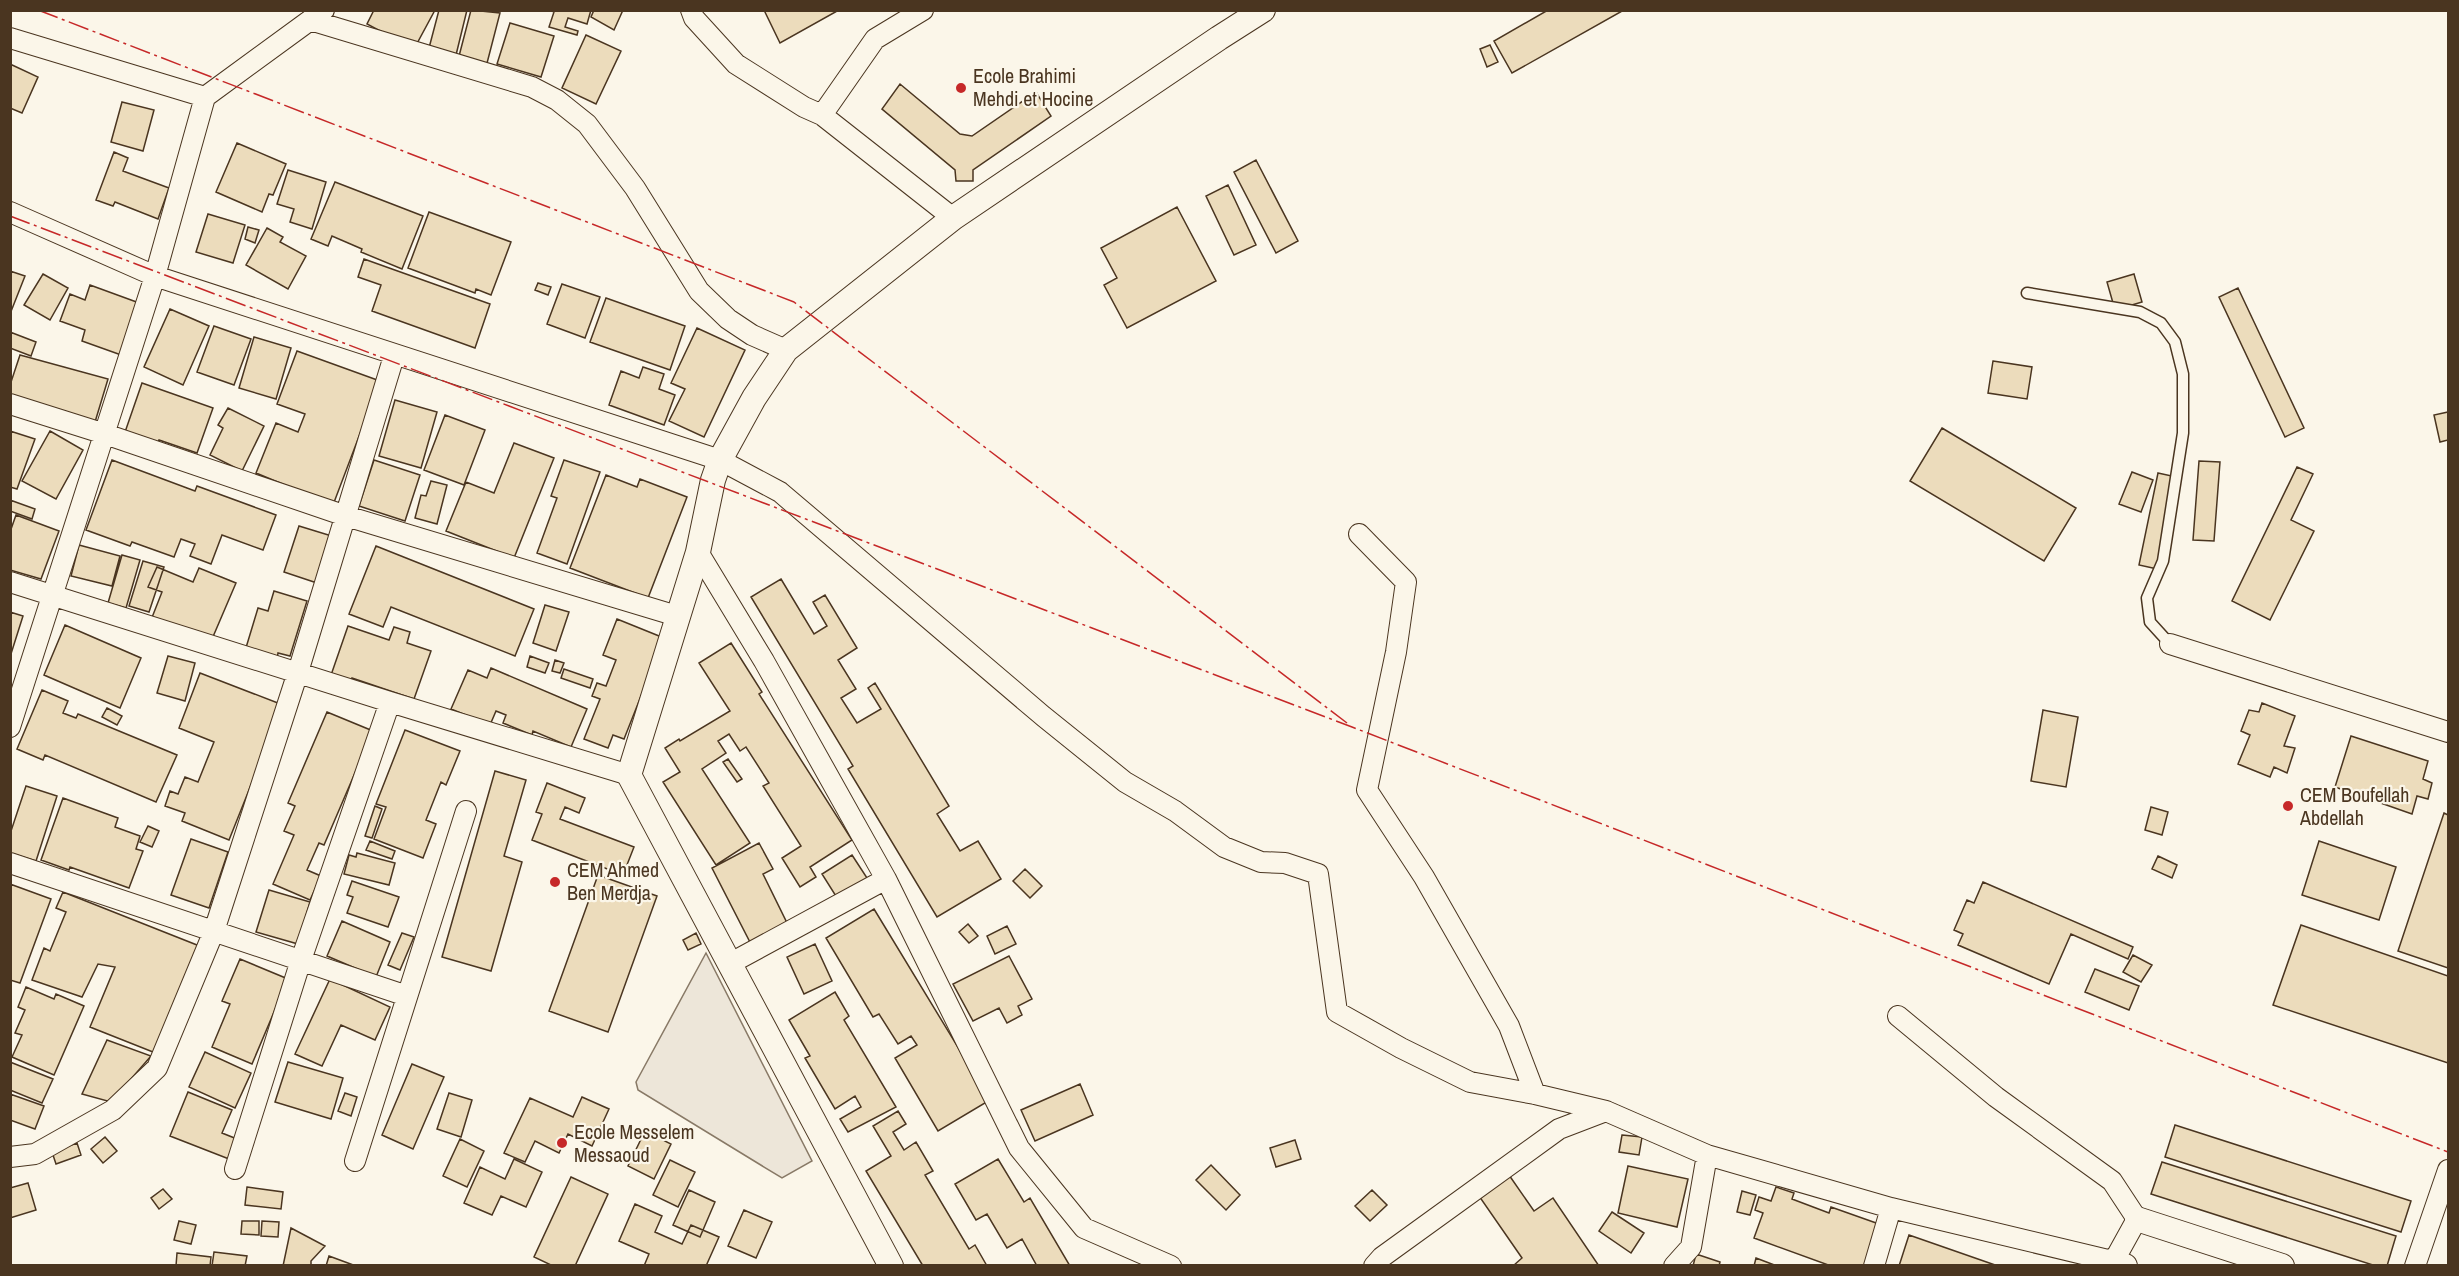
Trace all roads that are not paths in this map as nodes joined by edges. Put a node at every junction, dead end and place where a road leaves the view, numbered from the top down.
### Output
1 (691, 10) edge
2 (923, 10) edge
3 (1263, 10) edge
4 (317, 15) edge
5 (10, 38) edge
6 (205, 97) junction
7 (822, 115) junction
8 (10, 212) edge
9 (952, 218) junction
10 (155, 276) junction
11 (2027, 293) dead end
12 (786, 350) junction
13 (394, 356) junction
14 (10, 404) edge
15 (105, 434) junction
16 (720, 460) junction
17 (346, 516) junction
18 (1359, 534) dead end
19 (698, 552) junction
20 (10, 582) edge
21 (54, 596) junction
22 (677, 616) junction
23 (2170, 644) joint
24 (298, 672) junction
25 (390, 702) junction
26 (10, 727) edge
27 (2448, 732) edge
28 (629, 775) junction
29 (466, 811) dead end
30 (10, 863) edge
31 (885, 879) junction
32 (214, 931) junction
33 (301, 960) junction
34 (731, 963) junction
35 (407, 996) junction
36 (1898, 1016) dead end
37 (1535, 1094) junction
38 (1606, 1111) junction
39 (1707, 1155) junction
40 (10, 1157) edge
41 (355, 1161) dead end
42 (236, 1169) dead end
43 (2448, 1170) edge
44 (2443, 1200) edge
45 (1891, 1208) junction
46 (2137, 1219) junction
47 (2116, 1264) edge
48 (891, 1266) edge
49 (1171, 1266) edge
50 (1374, 1266) edge
51 (1674, 1266) edge
52 (1874, 1266) edge
53 (2283, 1266) edge
54 (2415, 1266) edge

1 - 7 street
2 - 7 street
3 - 9 street
4 - 6 street
4 - 12 street
5 - 6 street
6 - 10 street
7 - 9 street
8 - 10 street
9 - 12 street
10 - 13 street
10 - 15 street
11 - 23 lane
12 - 16 street
13 - 16 street
13 - 17 street
14 - 15 street
15 - 17 street
15 - 21 street
16 - 19 street
16 - 37 street
17 - 22 street
17 - 24 street
18 - 37 street
19 - 22 street
19 - 31 street
20 - 21 street
21 - 24 street
21 - 26 street
22 - 28 street
23 - 27 street
24 - 25 street
24 - 32 street
25 - 28 street
25 - 33 street
28 - 34 street
29 - 35 street
30 - 32 street
31 - 34 street
31 - 49 street
32 - 33 street
32 - 40 street
33 - 35 street
33 - 42 street
34 - 48 street
35 - 41 street
36 - 46 street
37 - 38 street
38 - 39 street
38 - 50 street
39 - 45 street
39 - 51 street
43 - 44 street
44 - 54 street
45 - 47 street
45 - 52 street
46 - 47 street
46 - 53 street

